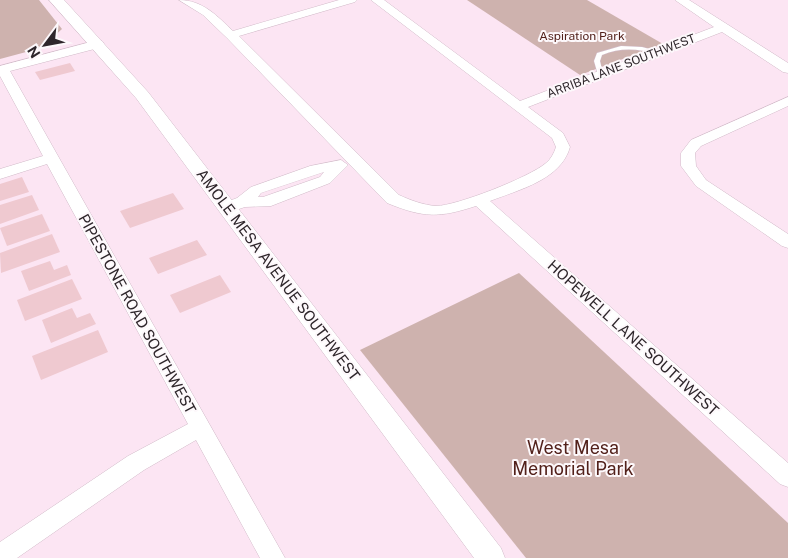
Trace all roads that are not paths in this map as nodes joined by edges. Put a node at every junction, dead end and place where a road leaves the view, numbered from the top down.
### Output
1 (56, 0) edge
2 (185, 0) edge
3 (351, 0) edge
4 (377, 0) edge
5 (681, 0) edge
6 (724, 27) junction
7 (231, 35) junction
8 (98, 44) junction
9 (658, 52) junction
10 (788, 69) edge
11 (1, 70) edge
12 (600, 74) junction
13 (788, 101) edge
14 (519, 106) junction
15 (51, 158) junction
16 (346, 164) junction
17 (0, 174) edge
18 (478, 199) junction
19 (235, 205) junction
20 (788, 242) edge
21 (200, 427) junction
22 (788, 477) edge
23 (0, 556) edge
24 (273, 558) edge
25 (491, 558) edge

1 - 8 street, AMOLE MESA AVENUE SOUTHWEST
2 - 7 street
3 - 7 street
4 - 14 street
5 - 6 street
6 - 9 street, ARRIBA LANE SOUTHWEST
6 - 10 street
7 - 16 street
8 - 11 street
8 - 19 street, AMOLE MESA AVENUE SOUTHWEST
9 - 12 street, ARRIBA LANE SOUTHWEST
9 - 12 lane
11 - 15 street, PIPESTONE ROAD SOUTHWEST
12 - 14 street, ARRIBA LANE SOUTHWEST
13 - 20 street
14 - 18 street
15 - 17 street
15 - 21 street, PIPESTONE ROAD SOUTHWEST
16 - 18 street
16 - 19 street
18 - 22 street, HOPEWELL LANE SOUTHWEST
19 - 25 street, AMOLE MESA AVENUE SOUTHWEST
21 - 23 street
21 - 24 street, PIPESTONE ROAD SOUTHWEST

